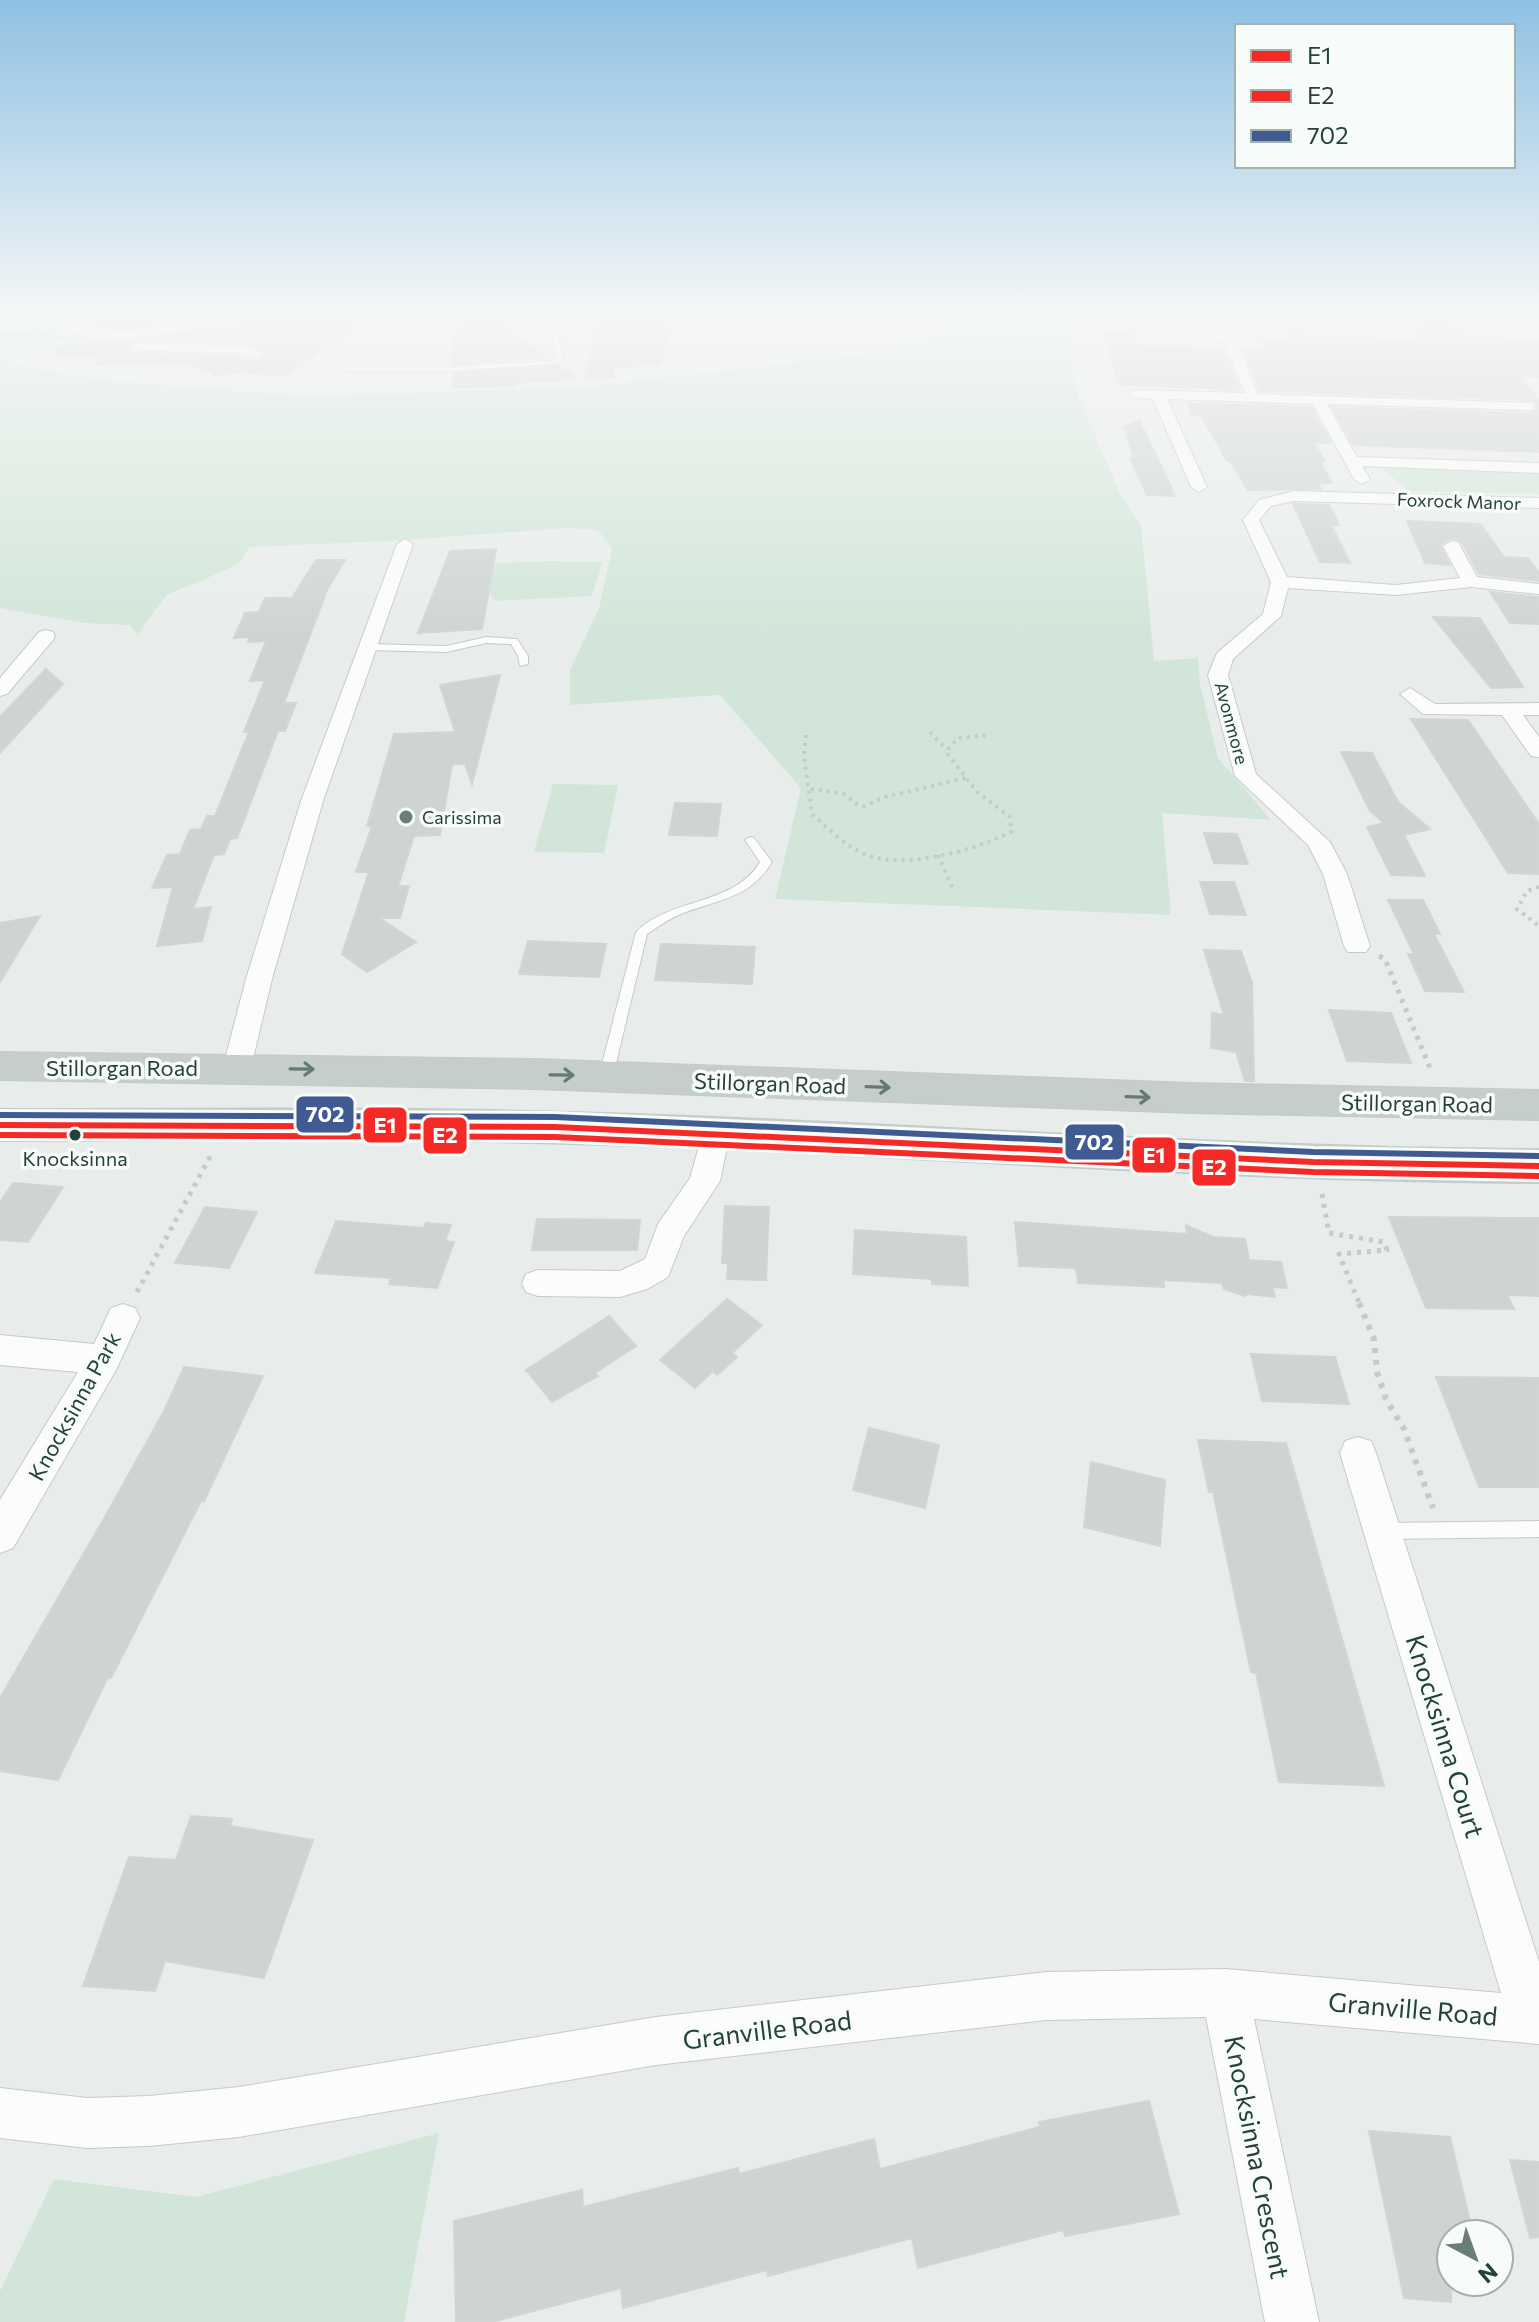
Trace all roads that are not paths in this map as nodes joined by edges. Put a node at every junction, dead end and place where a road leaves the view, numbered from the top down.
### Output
1 (1170, 421) edge
2 (1330, 421) edge
3 (1352, 461) junction
4 (1539, 468) edge
5 (1199, 487) dead end
6 (1373, 498) junction
7 (1539, 503) edge
8 (405, 544) dead end
9 (1452, 546) dead end
10 (1280, 582) junction
11 (1471, 582) junction
12 (1539, 589) edge
13 (46, 636) dead end
14 (367, 647) junction
15 (523, 664) dead end
16 (0, 690) edge
17 (1410, 694) dead end
18 (1539, 709) edge
19 (1508, 710) junction
20 (1539, 751) edge
21 (750, 840) dead end
22 (1357, 946) road end
23 (0, 1066) edge
24 (237, 1067) junction
25 (606, 1076) junction
26 (1539, 1105) edge
27 (0, 1125) edge
28 (715, 1133) junction
29 (1539, 1166) edge
30 (538, 1283) dead end
31 (123, 1318) road end
32 (0, 1350) edge
33 (104, 1360) junction
34 (1358, 1453) dead end
35 (1539, 1529) edge
36 (1383, 1531) junction
37 (0, 1535) edge
38 (1225, 1993) junction
39 (1536, 2019) edge
40 (0, 2113) edge
41 (1292, 2322) edge

1 - 5 street
2 - 3 street, Foxrock Manor
3 - 4 street, Foxrock Manor
3 - 6 street, Foxrock Manor
6 - 7 street, Foxrock Manor
6 - 10 street
8 - 14 street
9 - 11 street
10 - 11 street
10 - 22 street, Avonmore
11 - 12 street
13 - 16 street
14 - 15 lane
14 - 24 street
17 - 19 street
18 - 19 street
19 - 20 street
21 - 25 lane
23 - 24 highway, Stillorgan Road
24 -> 25 highway, Stillorgan Road
25 -> 26 highway, Stillorgan Road
27 - 28 highway
28 - 29 highway
28 - 30 street
31 - 33 street, Knocksinna Park
32 - 33 street
33 - 37 street, Knocksinna Park
34 - 36 street, Knocksinna Court
35 - 36 lane
36 - 39 street, Knocksinna Court
38 - 39 street, Granville Road
38 - 40 street, Granville Road
38 - 41 street, Knocksinna Crescent

